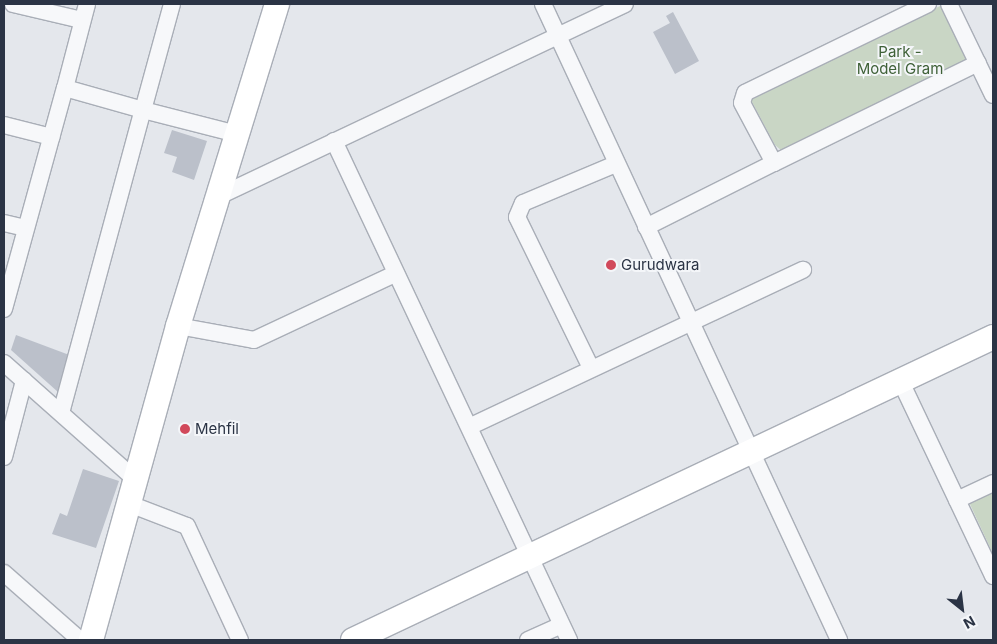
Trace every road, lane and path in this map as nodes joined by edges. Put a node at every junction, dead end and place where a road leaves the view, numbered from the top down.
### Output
1 (13, 4) edge
2 (87, 4) edge
3 (172, 4) edge
4 (277, 4) edge
5 (543, 4) edge
6 (625, 4) edge
7 (928, 4) edge
8 (949, 4) edge
9 (82, 20) junction
10 (557, 34) junction
11 (978, 63) junction
12 (65, 88) junction
13 (993, 95) edge
14 (143, 110) junction
15 (4, 125) edge
16 (236, 134) junction
17 (51, 137) junction
18 (334, 141) junction
19 (774, 163) junction
20 (616, 164) junction
21 (217, 197) junction
22 (4, 223) edge
23 (646, 226) junction
24 (25, 228) junction
25 (803, 270) dead end
26 (396, 274) junction
27 (4, 309) edge
28 (691, 323) junction
29 (178, 326) junction
30 (993, 337) edge
31 (4, 363) edge
32 (591, 368) junction
33 (24, 381) junction
34 (901, 382) junction
35 (61, 413) junction
36 (471, 426) junction
37 (753, 452) junction
38 (4, 457) edge
39 (136, 480) junction
40 (993, 484) edge
41 (957, 500) junction
42 (127, 503) junction
43 (529, 555) junction
44 (4, 573) edge
45 (993, 576) edge
46 (561, 625) junction
47 (835, 639) edge
48 (80, 640) edge
49 (92, 640) edge
50 (240, 640) edge
51 (353, 640) edge
52 (528, 640) edge
53 (569, 640) edge

1 - 9 street
2 - 9 street
3 - 14 street
4 - 16 street
5 - 10 street
6 - 10 street
7 - 19 street
8 - 11 street
9 - 12 street
10 - 18 street
10 - 20 street
11 - 13 street
11 - 19 street
12 - 14 street
12 - 17 street
14 - 16 street
14 - 35 street
15 - 17 street
16 - 21 street
17 - 24 street
18 - 21 street
18 - 26 street
19 - 23 street
20 - 23 street
20 - 32 street
21 - 29 street
22 - 24 street
23 - 28 street
24 - 27 street
25 - 28 street
26 - 29 street
26 - 36 street
28 - 32 street
28 - 37 street
29 - 39 street
30 - 34 street
31 - 33 street
32 - 36 street
33 - 35 street
33 - 38 street
34 - 37 street
34 - 41 street
35 - 39 street
36 - 43 street
37 - 43 street
37 - 47 street
39 - 42 street
40 - 41 street
41 - 45 street
42 - 49 street
42 - 50 street
43 - 46 street
43 - 51 street
44 - 48 street
46 - 52 street
46 - 53 street

